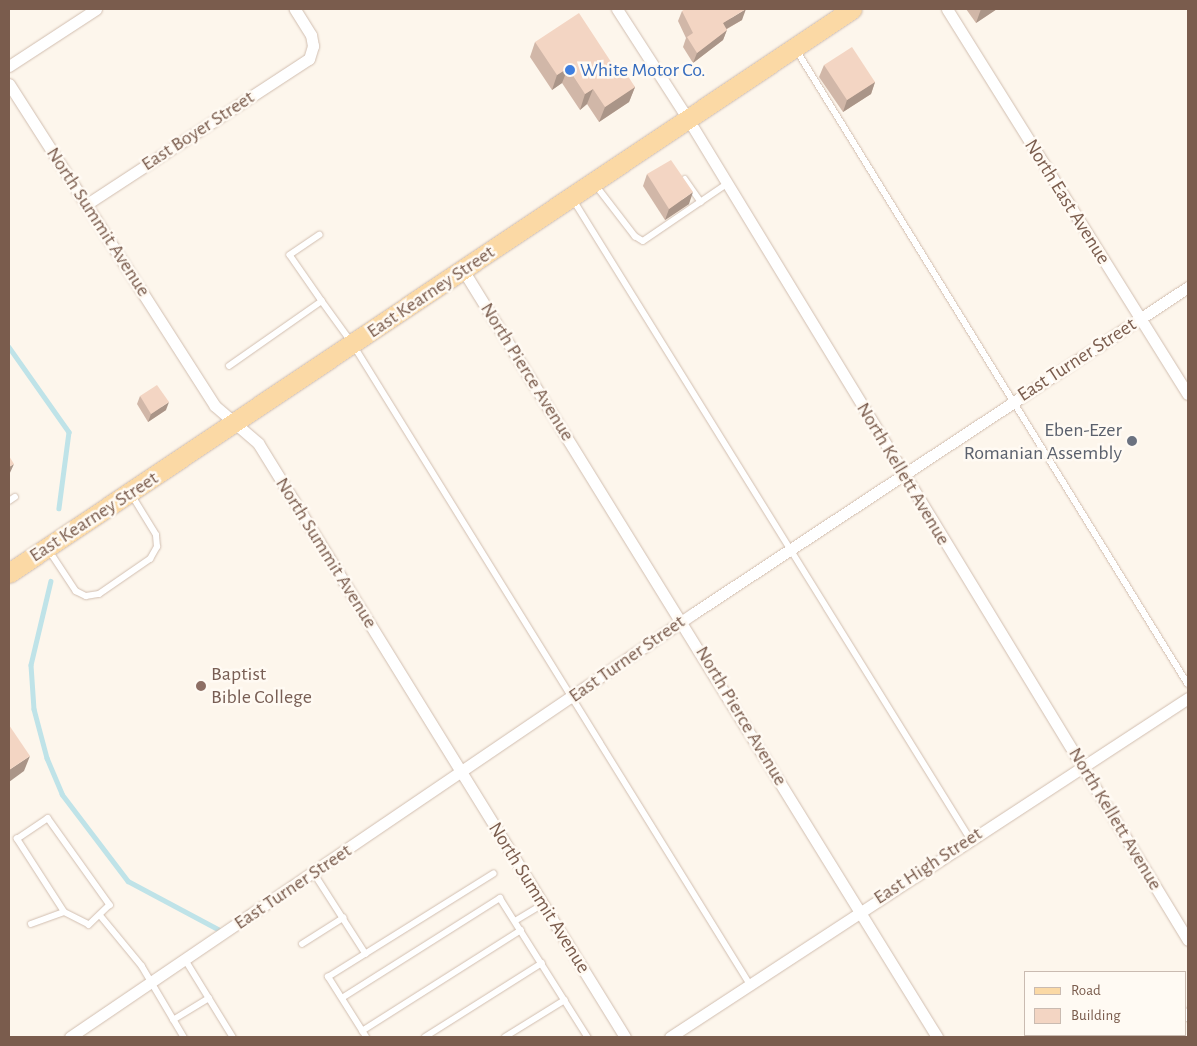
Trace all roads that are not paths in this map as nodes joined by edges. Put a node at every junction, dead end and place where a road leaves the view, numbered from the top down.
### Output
1 (96, 9) edge
2 (295, 9) edge
3 (617, 9) edge
4 (852, 9) edge
5 (947, 9) edge
6 (795, 47) junction
7 (9, 66) edge
8 (9, 84) edge
9 (688, 119) junction
10 (685, 179) edge
11 (594, 182) junction
12 (727, 184) junction
13 (572, 197) junction
14 (701, 202) junction
15 (87, 204) junction
16 (320, 235) dead end
17 (463, 270) junction
18 (1188, 287) edge
19 (322, 301) junction
20 (1140, 318) junction
21 (353, 344) junction
22 (229, 366) dead end
23 (1188, 394) edge
24 (1014, 401) junction
25 (237, 423) junction
26 (902, 474) junction
27 (130, 494) junction
28 (15, 497) dead end
29 (9, 501) edge
30 (48, 548) junction
31 (789, 550) junction
32 (9, 574) edge
33 (682, 621) junction
34 (1188, 684) edge
35 (571, 698) junction
36 (1188, 698) edge
37 (1082, 765) junction
38 (461, 774) junction
39 (970, 838) junction
40 (314, 872) junction
41 (493, 874) dead end
42 (542, 904) junction
43 (859, 911) junction
44 (64, 912) junction
45 (100, 915) junction
46 (343, 918) junction
47 (515, 922) junction
48 (31, 924) dead end
49 (521, 930) junction
50 (1188, 940) edge
51 (302, 944) dead end
52 (366, 954) junction
53 (185, 959) junction
54 (542, 963) junction
55 (150, 983) junction
56 (750, 984) junction
57 (209, 998) junction
58 (342, 998) junction
59 (565, 1000) junction
60 (173, 1020) junction
61 (362, 1031) junction
62 (70, 1037) edge
63 (184, 1037) edge
64 (234, 1037) edge
65 (366, 1037) edge
66 (425, 1037) edge
67 (505, 1037) edge
68 (586, 1037) edge
69 (625, 1037) edge
70 (670, 1037) edge
71 (937, 1037) edge

1 - 7 street
2 - 15 street, East Boyer Street
3 - 9 street, North Kellett Avenue
4 - 6 main road, East Kearney Street
5 - 20 street, North East Avenue
6 - 9 main road, East Kearney Street
6 - 24 lane
8 - 15 street, North Summit Avenue
9 - 11 main road, East Kearney Street
9 - 12 street, North Kellett Avenue
10 - 14 lane
11 - 13 main road, East Kearney Street
11 - 14 lane
12 - 14 lane
12 - 26 street, North Kellett Avenue
13 - 17 main road, East Kearney Street
13 - 31 lane
15 - 25 street, North Summit Avenue
16 - 19 lane
17 - 21 main road, East Kearney Street
17 - 33 street, North Pierce Avenue
18 - 20 street, East Turner Street
19 - 21 lane
19 - 22 lane
20 - 23 street, North East Avenue
20 - 24 street, East Turner Street
21 - 25 main road, East Kearney Street
21 - 35 lane
24 - 26 street, East Turner Street
24 - 34 lane
25 - 27 main road, East Kearney Street
25 - 38 street, North Summit Avenue
26 - 31 street, East Turner Street
26 - 37 street, North Kellett Avenue
27 - 30 main road, East Kearney Street
27 - 30 lane
28 - 29 lane
30 - 32 main road, East Kearney Street
31 - 33 street, East Turner Street
31 - 39 lane
33 - 35 street, East Turner Street
33 - 43 street, North Pierce Avenue
35 - 38 street, East Turner Street
35 - 56 lane
36 - 37 street, East High Street
37 - 39 street, East High Street
37 - 50 street, North Kellett Avenue
38 - 40 street, East Turner Street
38 - 42 street, North Summit Avenue
39 - 43 street, East High Street
40 - 46 lane
40 - 53 street, East Turner Street
41 - 52 lane
42 - 47 lane
42 - 69 street, North Summit Avenue
43 - 56 street, East High Street
43 - 71 street, North Pierce Avenue
44 - 45 lane
44 - 45 lane
44 - 48 lane
45 - 55 lane
46 - 51 lane
46 - 52 lane
47 - 49 lane
47 - 58 lane
49 - 54 lane
49 - 61 lane
52 - 58 lane
53 - 55 street, East Turner Street
53 - 57 lane
54 - 59 lane
54 - 66 lane
55 - 60 lane
55 - 62 street, East Turner Street
56 - 70 street, East High Street
57 - 60 lane
57 - 64 lane
58 - 61 lane
59 - 67 lane
59 - 68 lane
60 - 63 lane
61 - 65 lane

